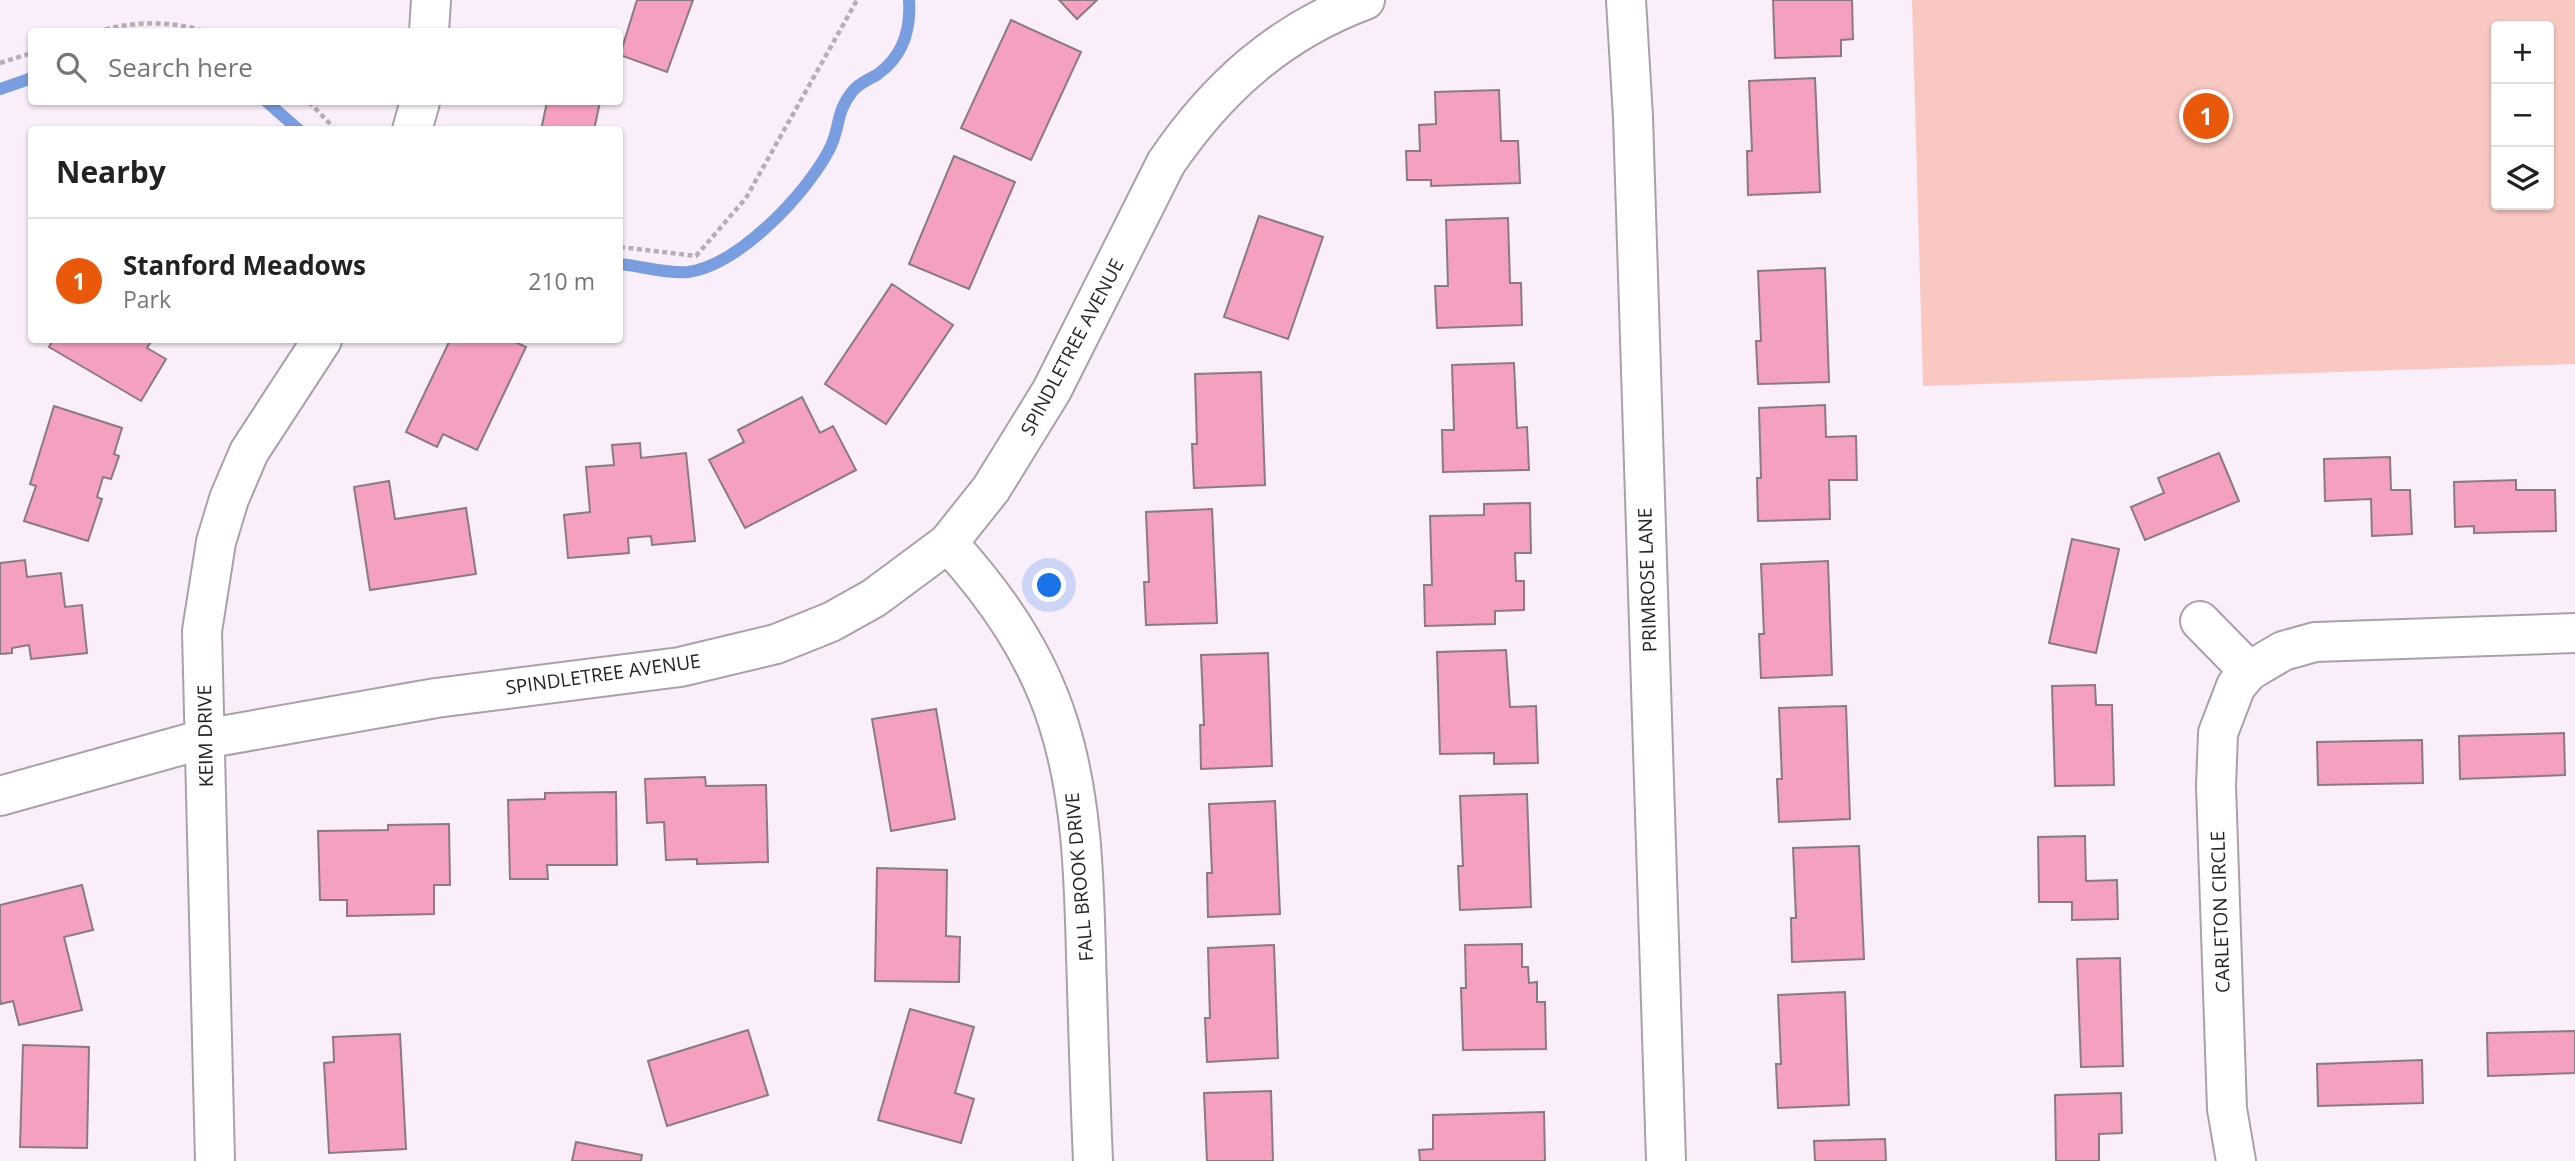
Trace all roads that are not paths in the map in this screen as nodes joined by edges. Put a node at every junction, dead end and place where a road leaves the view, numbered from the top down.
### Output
1 (431, 0) edge
2 (1365, 0) edge
3 (1626, 0) edge
4 (429, 28) edge
5 (419, 105) edge
6 (413, 126) edge
7 (320, 343) edge
8 (948, 543) junction
9 (2200, 621) dead end
10 (2575, 633) edge
11 (2249, 671) junction
12 (204, 739) junction
13 (0, 796) edge
14 (215, 1161) edge
15 (1093, 1161) edge
16 (1665, 1161) edge
17 (2236, 1161) edge

1 - 4 street
2 - 8 street, SPINDLETREE AVENUE
3 - 16 street, PRIMROSE LANE
5 - 6 street
7 - 12 street, KEIM DRIVE
8 - 12 street, SPINDLETREE AVENUE
8 - 15 street, FALL BROOK DRIVE
9 - 11 street
10 - 11 street, CARLETON CIRCLE
11 - 17 street, CARLETON CIRCLE
12 - 13 street, SPINDLETREE AVENUE
12 - 14 street, KEIM DRIVE

